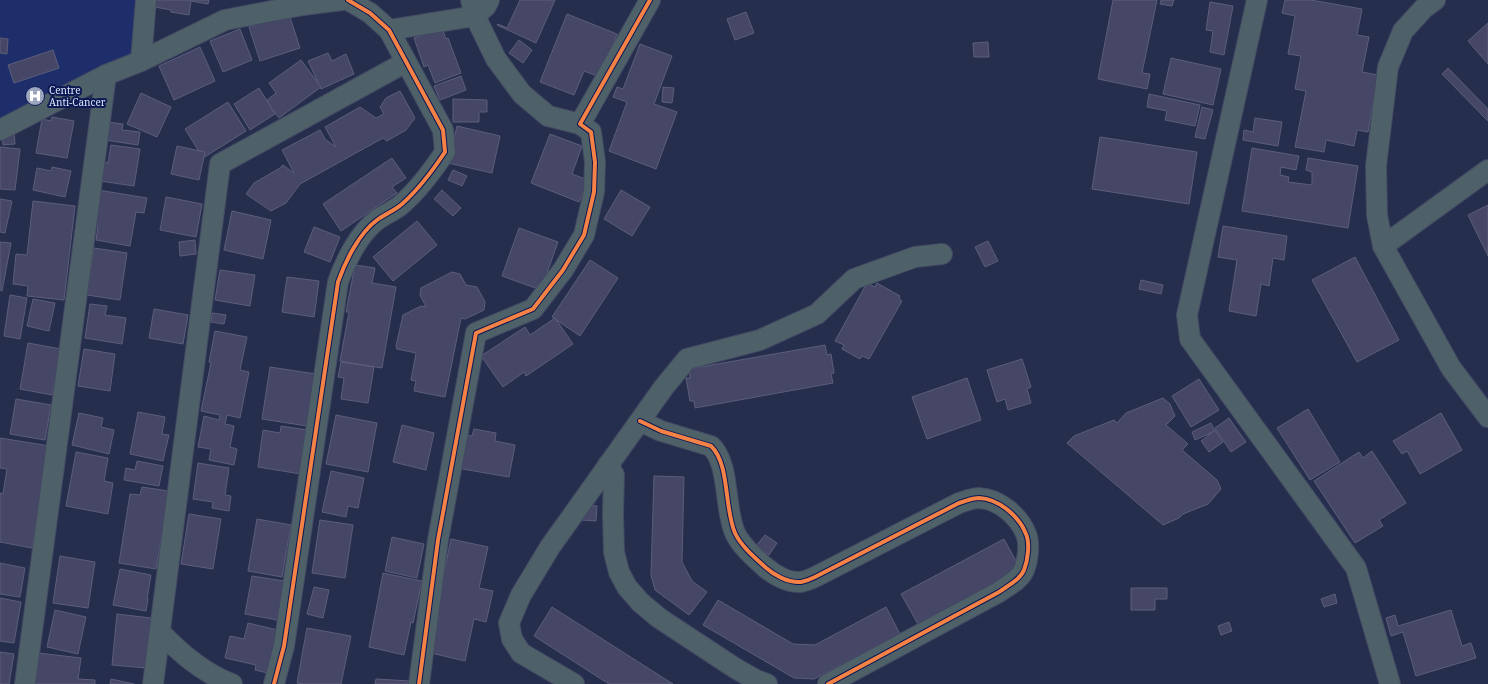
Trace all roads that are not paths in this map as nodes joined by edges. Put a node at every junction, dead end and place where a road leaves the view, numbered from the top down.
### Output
1 (146, 0) edge
2 (342, 0) edge
3 (348, 0) edge
4 (489, 0) edge
5 (650, 0) edge
6 (1257, 0) edge
7 (1435, 0) edge
8 (474, 8) edge
9 (389, 30) junction
10 (141, 60) junction
11 (406, 62) junction
12 (106, 75) junction
13 (580, 124) junction
14 (0, 130) edge
15 (1488, 170) edge
16 (1383, 246) junction
17 (942, 254) dead end
18 (1488, 417) edge
19 (640, 421) junction
20 (608, 465) junction
21 (160, 632) junction
22 (25, 684) edge
23 (153, 684) edge
24 (232, 684) edge
25 (274, 684) edge
26 (419, 684) edge
27 (574, 684) edge
28 (767, 684) edge
29 (828, 684) edge
30 (1390, 684) edge

1 - 10 street
2 - 10 street
3 - 9 street
4 - 8 street
5 - 13 street
6 - 30 street
7 - 16 street
8 - 9 street
8 - 13 street
9 - 11 street
10 - 12 street
11 - 21 street
11 - 25 street
12 - 14 street
12 - 22 street
13 - 26 street
15 - 16 street
16 - 18 street
17 - 19 street
19 - 20 street
19 - 29 street
20 - 27 street
20 - 28 street
21 - 23 street
21 - 24 street

